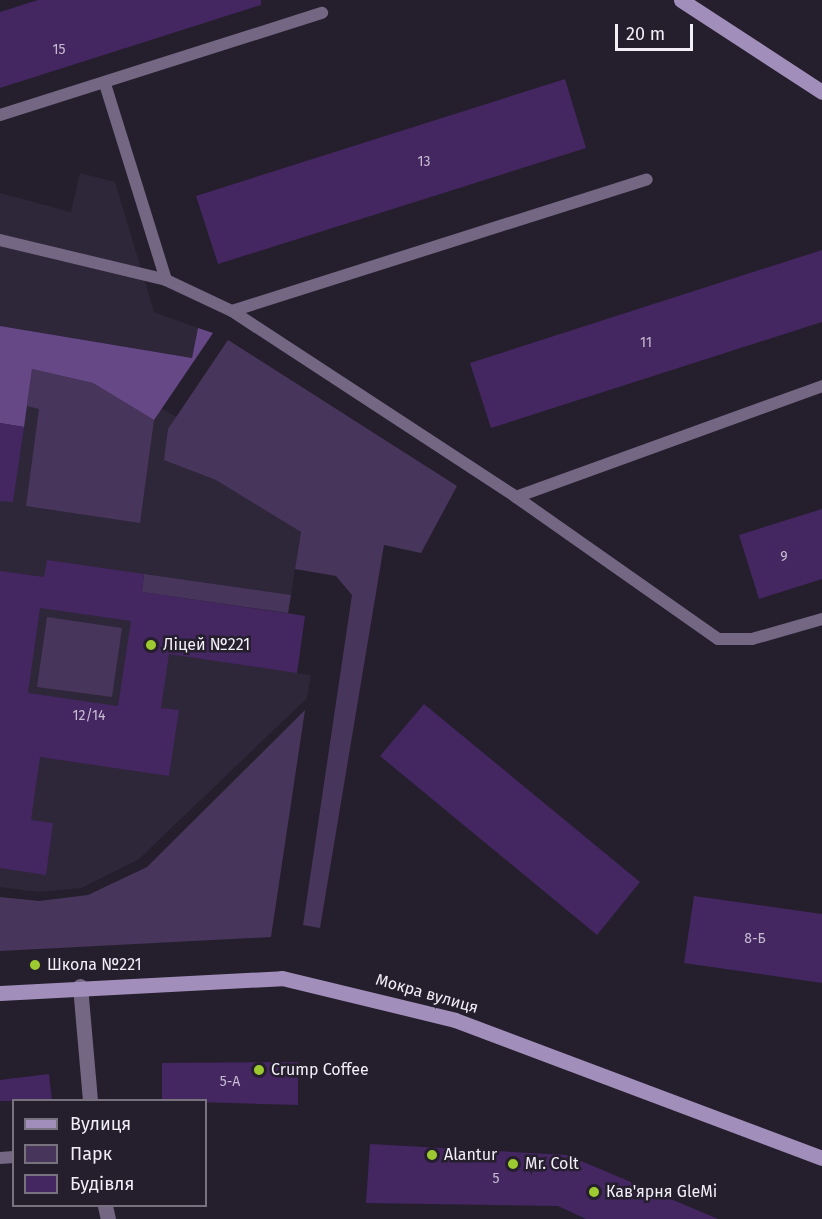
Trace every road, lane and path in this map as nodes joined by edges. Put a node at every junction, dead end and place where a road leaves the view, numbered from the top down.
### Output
1 (681, 0) edge
2 (322, 13) dead end
3 (105, 84) junction
4 (822, 92) edge
5 (0, 115) edge
6 (647, 179) dead end
7 (0, 240) edge
8 (166, 280) junction
9 (232, 311) junction
10 (822, 386) edge
11 (516, 497) junction
12 (822, 619) edge
13 (80, 986) junction
14 (0, 993) edge
15 (90, 1099) edge
16 (822, 1158) edge

1 - 4 street
2 - 3 lane
3 - 5 lane
3 - 8 lane
6 - 9 lane
7 - 8 lane
8 - 9 lane
9 - 11 lane
10 - 11 lane
11 - 12 lane
13 - 14 street, Мокра вулиця
13 - 15 street
13 - 16 street, Мокра вулиця

